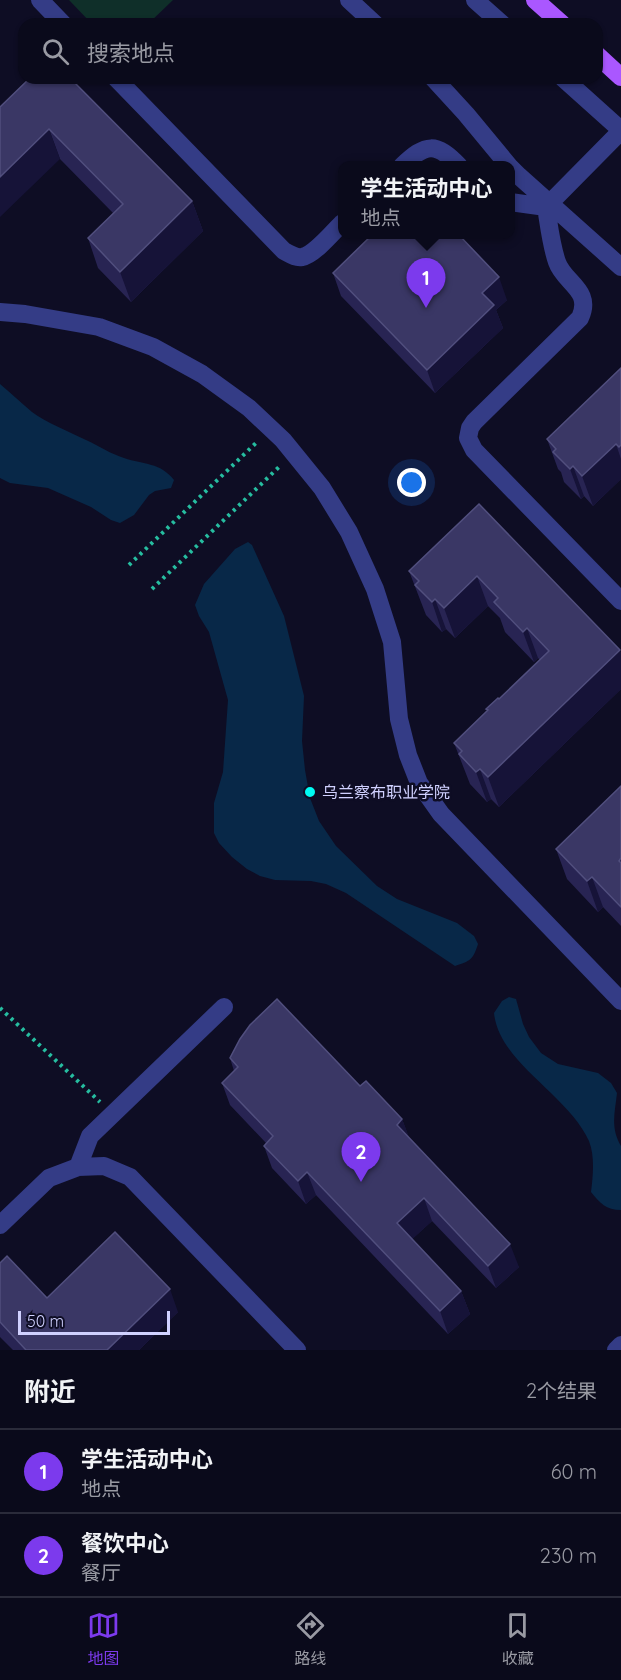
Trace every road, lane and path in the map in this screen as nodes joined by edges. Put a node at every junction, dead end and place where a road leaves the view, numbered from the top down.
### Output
1 (40, 0) edge
2 (350, 0) edge
3 (475, 0) edge
4 (535, 0) edge
5 (57, 18) edge
6 (369, 18) edge
7 (495, 18) edge
8 (555, 18) edge
9 (603, 60) edge
10 (621, 77) edge
11 (122, 84) edge
12 (438, 84) edge
13 (570, 84) edge
14 (621, 130) edge
15 (407, 161) edge
16 (455, 161) edge
17 (505, 161) edge
18 (515, 172) edge
19 (515, 202) edge
20 (547, 205) junction
21 (338, 227) edge
22 (621, 267) edge
23 (0, 312) edge
24 (271, 429) junction
25 (294, 453) junction
26 (129, 565) dead end
27 (152, 589) dead end
28 (621, 601) edge
29 (621, 1001) edge
30 (224, 1007) dead end
31 (0, 1008) edge
32 (113, 1114) junction
33 (78, 1167) junction
34 (0, 1225) edge
35 (621, 1345) edge
36 (297, 1350) edge
37 (616, 1350) edge

1 - 5 street
2 - 6 street
3 - 7 street
4 - 8 main road
9 - 10 main road
11 - 21 street
12 - 17 street
13 - 14 street
14 - 20 street
15 - 16 street
18 - 20 street
19 - 20 street
20 - 22 street
20 - 28 street
23 - 24 street
24 - 25 street
24 - 26 path
25 - 27 path
25 - 29 street
30 - 32 street
31 - 32 path
32 - 33 street
33 - 34 street
33 - 36 street
35 - 37 street

